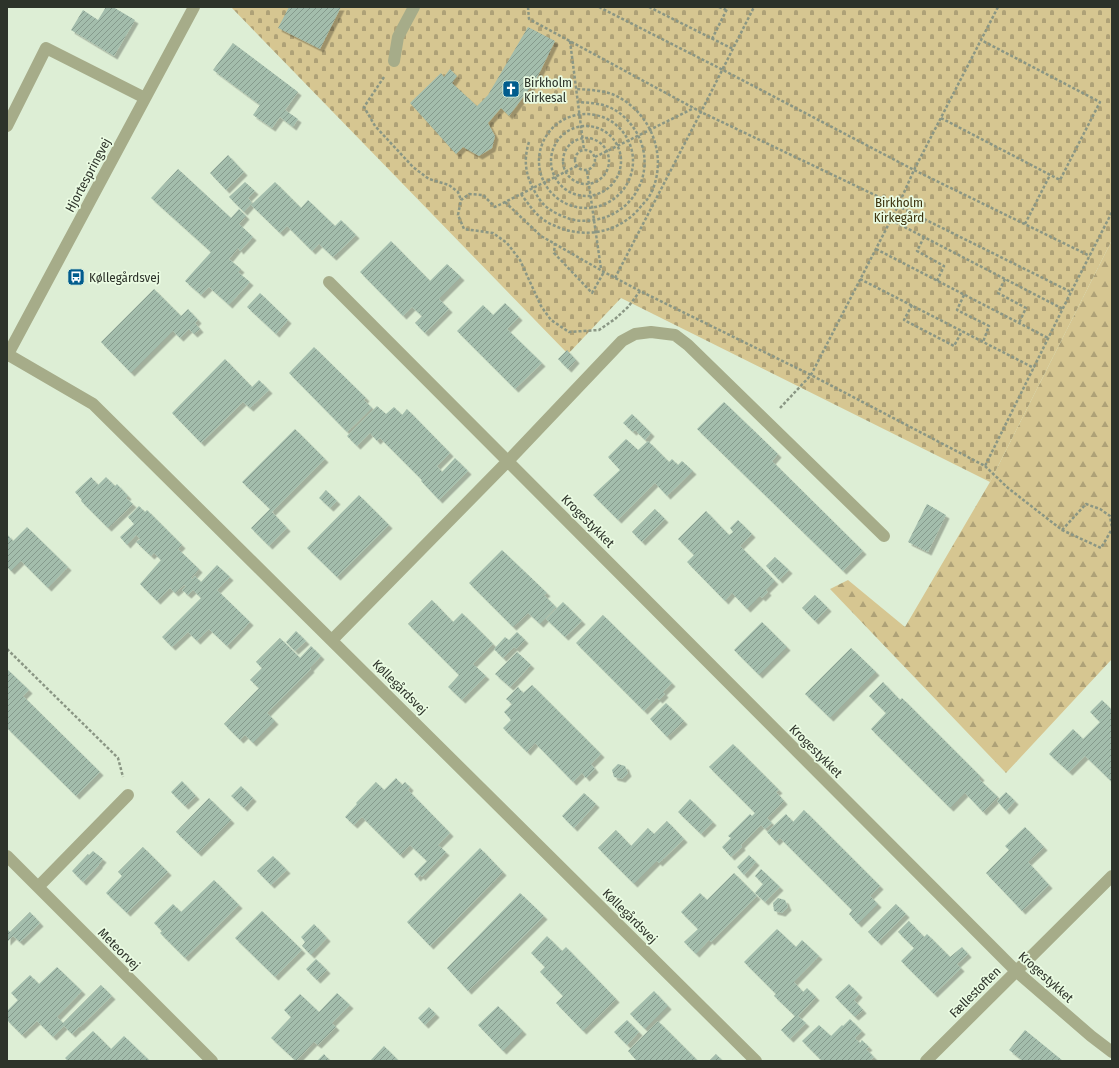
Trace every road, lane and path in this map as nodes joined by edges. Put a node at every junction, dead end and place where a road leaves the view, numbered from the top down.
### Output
1 (194, 7) edge
2 (414, 7) edge
3 (528, 7) edge
4 (599, 7) edge
5 (649, 7) edge
6 (719, 7) edge
7 (728, 7) edge
8 (754, 7) edge
9 (998, 7) edge
10 (726, 10) junction
11 (712, 39) junction
12 (981, 40) junction
13 (570, 41) junction
14 (733, 49) junction
15 (394, 61) joint
16 (723, 70) junction
17 (576, 89) junction
18 (145, 98) junction
19 (578, 102) junction
20 (694, 108) junction
21 (701, 112) junction
22 (579, 114) junction
23 (941, 118) junction
24 (7, 126) edge
25 (581, 127) junction
26 (651, 129) junction
27 (639, 135) junction
28 (582, 138) junction
29 (628, 141) junction
30 (529, 142) dead end
31 (618, 146) junction
32 (584, 150) junction
33 (607, 151) junction
34 (595, 157) junction
35 (577, 166) junction
36 (914, 170) junction
37 (587, 171) junction
38 (566, 172) junction
39 (1050, 175) junction
40 (555, 177) junction
41 (544, 182) junction
42 (588, 184) junction
43 (532, 188) junction
44 (521, 194) junction
45 (590, 196) junction
46 (461, 200) junction
47 (504, 202) junction
48 (898, 206) junction
49 (592, 208) junction
50 (1112, 212) edge
51 (891, 220) junction
52 (594, 221) junction
53 (1025, 224) junction
54 (595, 233) junction
55 (924, 237) junction
56 (555, 243) junction
57 (876, 250) junction
58 (1090, 256) junction
59 (602, 271) junction
60 (616, 278) junction
61 (860, 279) junction
62 (1005, 279) junction
63 (937, 281) junction
64 (329, 282) dead end
65 (640, 291) junction
66 (1071, 292) junction
67 (964, 295) junction
68 (912, 305) junction
69 (1063, 309) junction
70 (1019, 323) junction
71 (962, 331) junction
72 (1048, 338) junction
73 (983, 342) junction
74 (7, 355) edge
75 (1034, 368) junction
76 (811, 375) junction
77 (767, 422) junction
78 (508, 461) junction
79 (985, 466) junction
80 (1112, 528) edge
81 (1062, 530) junction
82 (884, 536) dead end
83 (332, 640) junction
84 (7, 649) edge
85 (128, 795) joint
86 (7, 856) edge
87 (1112, 876) edge
88 (38, 887) junction
89 (1016, 971) junction
90 (1112, 1052) edge
91 (212, 1061) edge
92 (756, 1061) edge
93 (926, 1061) edge

1 - 18 street, Hjortespringvej
2 - 15 street
3 - 13 path
4 - 16 path
5 - 11 path
6 - 10 path
7 - 10 path
8 - 14 path
9 - 12 path
10 - 11 path
11 - 14 path
12 - 23 path
12 - 39 path
13 - 17 path
13 - 20 path
14 - 16 path
15 - 46 path
16 - 21 path
16 - 36 path
17 - 19 path
17 - 26 path
18 - 24 street
18 - 74 street, Hjortespringvej
19 - 22 path
19 - 27 path
20 - 21 path
20 - 26 path
21 - 48 path
21 - 60 path
22 - 25 path
22 - 29 path
22 - 41 path
23 - 36 path
23 - 39 path
25 - 28 path
25 - 31 path
25 - 40 path
26 - 27 path
26 - 54 path
27 - 29 path
27 - 52 path
28 - 32 path
28 - 33 path
28 - 38 path
29 - 31 path
29 - 49 path
30 - 43 path
31 - 33 path
31 - 45 path
32 - 34 path
32 - 35 path
33 - 34 path
33 - 42 path
34 - 37 path
35 - 37 path
35 - 38 path
36 - 48 path
36 - 53 path
37 - 42 path
38 - 40 path
38 - 42 path
39 - 53 path
40 - 41 path
40 - 45 path
41 - 43 path
41 - 49 path
42 - 45 path
43 - 44 path
43 - 52 path
44 - 47 path
44 - 54 path
45 - 49 path
46 - 47 path
46 - 65 path
47 - 56 path
48 - 51 path
48 - 66 path
49 - 52 path
50 - 58 path
51 - 55 path
51 - 57 path
52 - 54 path
53 - 58 path
54 - 59 path
55 - 62 path
55 - 63 path
56 - 59 path
56 - 59 path
57 - 61 path
57 - 63 path
58 - 66 path
59 - 60 path
60 - 65 path
61 - 68 path
61 - 76 path
62 - 69 path
62 - 70 path
63 - 67 path
64 - 78 street, Krogestykket
65 - 76 path
66 - 69 path
67 - 70 path
67 - 73 path
68 - 71 path
68 - 71 path
69 - 72 path
70 - 72 path
71 - 73 path
72 - 75 path
73 - 75 path
74 - 83 street, Køllegårdsvej
75 - 79 path
76 - 77 path
76 - 79 path
77 - 78 street
77 - 82 street
78 - 83 street
78 - 89 street, Krogestykket
79 - 81 path
80 - 81 path
80 - 81 path
83 - 92 street, Køllegårdsvej
84 - 85 path
85 - 88 street
86 - 88 street, Meteorvej
87 - 89 street, Fællestoften
88 - 91 street, Meteorvej
89 - 90 street, Krogestykket
89 - 93 street, Fællestoften

